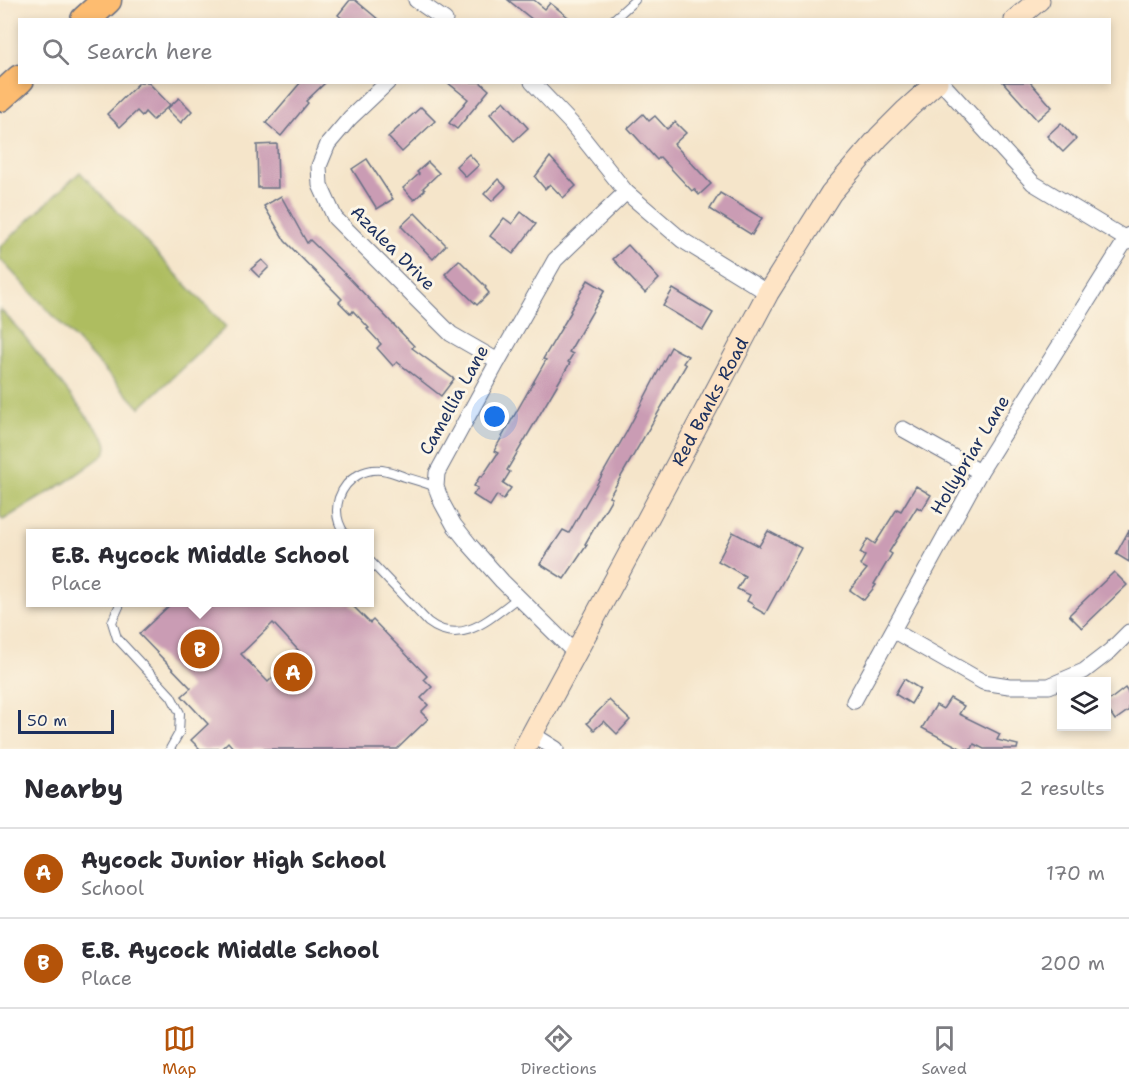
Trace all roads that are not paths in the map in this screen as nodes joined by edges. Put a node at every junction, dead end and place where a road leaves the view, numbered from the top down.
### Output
1 (416, 0) edge
2 (635, 0) edge
3 (1039, 0) edge
4 (436, 17) edge
5 (615, 18) edge
6 (1017, 18) edge
7 (18, 81) edge
8 (386, 84) edge
9 (536, 84) edge
10 (937, 84) edge
11 (941, 84) edge
12 (0, 97) edge
13 (626, 192) junction
14 (1128, 239) edge
15 (768, 293) junction
16 (498, 361) junction
17 (903, 429) dead end
18 (980, 472) junction
19 (436, 487) junction
20 (343, 529) edge
21 (374, 566) edge
22 (519, 597) junction
23 (119, 607) edge
24 (894, 630) junction
25 (1129, 632) edge
26 (575, 653) junction
27 (854, 701) dead end
28 (528, 741) edge
29 (170, 749) edge
30 (556, 749) edge

1 - 4 street
2 - 5 lane
3 - 6 street
7 - 12 highway
8 - 16 street, Azalea Drive
9 - 13 street
10 - 15 street, Red Banks Road
11 - 14 street
13 - 15 street
13 - 16 street, Camellia Lane
14 - 18 street, Hollybriar Lane
15 - 26 street, Red Banks Road
16 - 19 street, Camellia Lane
17 - 18 street
18 - 24 street, Hollybriar Lane
19 - 20 lane
19 - 22 street
21 - 22 lane
22 - 26 street
23 - 29 lane
24 - 25 street
24 - 27 street, Hollybriar Lane
26 - 28 street, Red Banks Road
28 - 30 street

